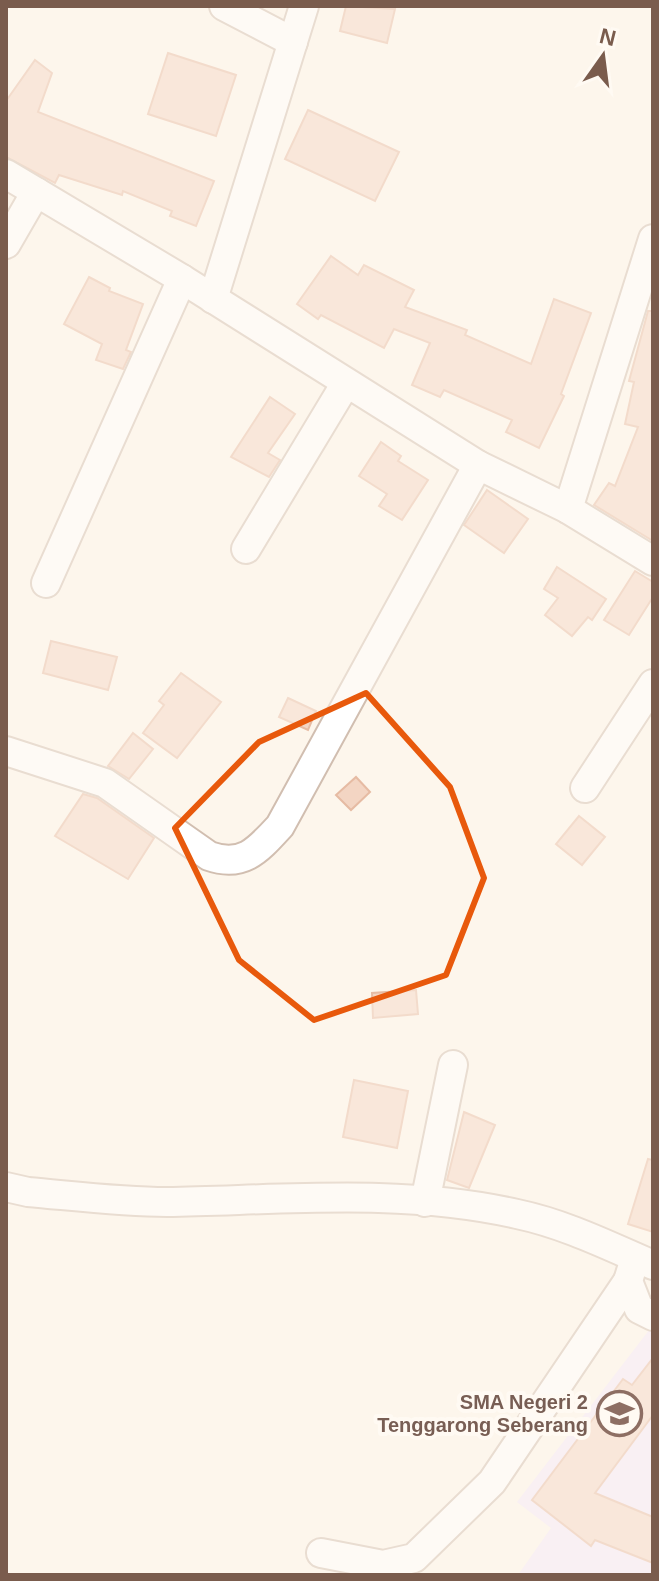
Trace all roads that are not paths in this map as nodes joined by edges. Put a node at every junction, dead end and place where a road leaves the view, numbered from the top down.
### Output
1 (224, 6) edge
2 (304, 6) edge
3 (293, 42) junction
4 (6, 174) edge
5 (36, 192) junction
6 (653, 239) edge
7 (6, 244) edge
8 (182, 279) junction
9 (213, 299) junction
10 (346, 383) junction
11 (478, 465) junction
12 (568, 509) junction
13 (246, 549) dead end
14 (653, 561) edge
15 (46, 583) dead end
16 (653, 684) edge
17 (6, 751) edge
18 (585, 788) dead end
19 (453, 1065) dead end
20 (6, 1187) edge
21 (425, 1202) junction
22 (639, 1268) edge
23 (653, 1316) edge
24 (321, 1553) dead end

1 - 3 street
2 - 3 street
3 - 9 street
4 - 5 street
5 - 7 street
5 - 8 street
6 - 12 street
8 - 9 street
8 - 15 street
9 - 10 street
10 - 11 street
10 - 13 street
11 - 12 street
11 - 17 street
12 - 14 street
16 - 18 street
19 - 21 street
20 - 21 street
21 - 22 street
22 - 23 street
22 - 24 street

